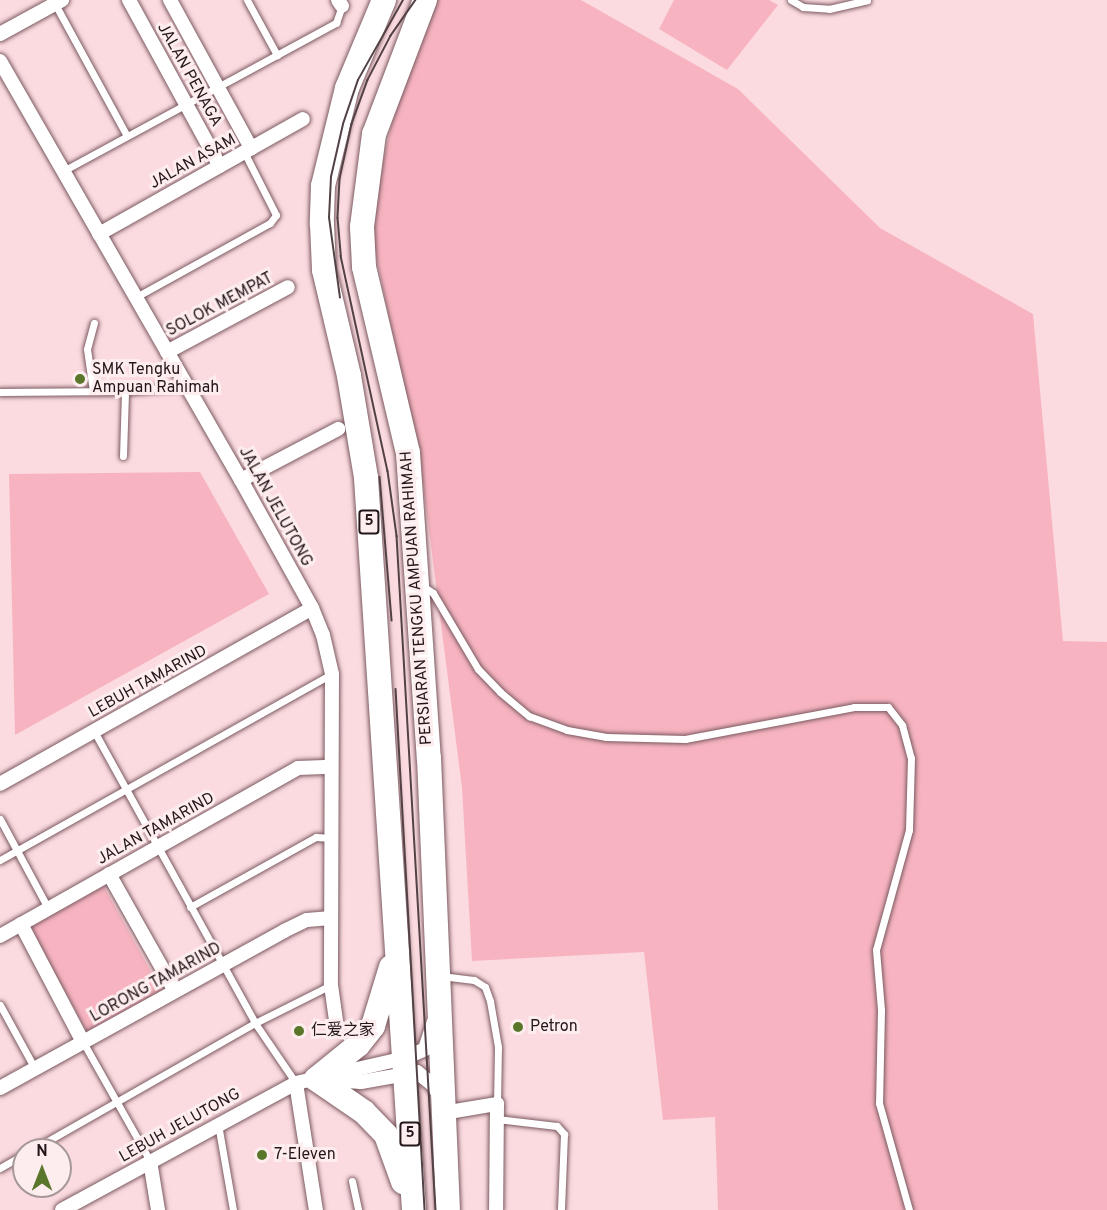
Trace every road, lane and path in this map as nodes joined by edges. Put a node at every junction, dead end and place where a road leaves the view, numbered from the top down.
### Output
1 (129, 0) edge
2 (170, 0) edge
3 (247, 0) edge
4 (384, 0) edge
5 (425, 0) edge
6 (791, 0) edge
7 (867, 0) edge
8 (59, 2) edge
9 (340, 3) edge
10 (0, 34) edge
11 (277, 55) junction
12 (0, 61) edge
13 (218, 87) junction
14 (186, 104) junction
15 (303, 119) dead end
16 (127, 136) junction
17 (248, 150) junction
18 (220, 166) junction
19 (63, 171) junction
20 (99, 234) junction
21 (288, 287) dead end
22 (136, 297) junction
23 (94, 323) dead end
24 (167, 352) junction
25 (187, 386) junction
26 (93, 391) junction
27 (125, 391) junction
28 (0, 392) edge
29 (338, 429) dead end
30 (123, 456) dead end
31 (241, 480) junction
32 (415, 579) junction
33 (312, 608) junction
34 (332, 674) junction
35 (94, 731) junction
36 (332, 767) junction
37 (0, 784) edge
38 (126, 789) junction
39 (0, 819) edge
40 (332, 838) junction
41 (158, 847) junction
42 (17, 851) junction
43 (0, 860) edge
44 (109, 874) junction
45 (190, 907) junction
46 (48, 908) junction
47 (331, 918) junction
48 (21, 924) junction
49 (0, 936) edge
50 (396, 947) junction
51 (222, 965) junction
52 (439, 975) junction
53 (331, 986) junction
54 (175, 991) junction
55 (439, 1004) junction
56 (0, 1005) edge
57 (3, 1017) edge
58 (336, 1022) dead end
59 (255, 1023) junction
60 (83, 1042) junction
61 (406, 1066) junction
62 (35, 1069) junction
63 (306, 1081) junction
64 (0, 1088) edge
65 (117, 1103) junction
66 (497, 1104) junction
67 (442, 1107) junction
68 (497, 1119) junction
69 (218, 1122) junction
70 (54, 1138) edge
71 (150, 1161) junction
72 (352, 1181) dead end
73 (68, 1208) edge
74 (158, 1210) edge
75 (233, 1210) edge
76 (316, 1210) edge
77 (358, 1210) edge
78 (408, 1210) edge
79 (414, 1210) edge
80 (448, 1210) edge
81 (496, 1210) edge
82 (561, 1210) edge
83 (909, 1210) edge

1 - 14 street, JALAN PENAGA
2 - 13 street
3 - 11 lane
4 - 50 highway, 5
5 - 32 highway, PERSIARAN TENGKU AMPUAN RAHIMAH / 5
6 - 7 lane
8 - 10 street
8 - 16 lane
9 - 11 lane
11 - 13 lane
12 - 19 street, JALAN JELUTONG
13 - 14 lane
13 - 17 street
14 - 16 lane
14 - 18 street, JALAN PENAGA
15 - 17 street, JALAN ASAM
16 - 19 lane
17 - 18 street, JALAN ASAM
17 - 22 lane
18 - 20 street, JALAN ASAM
19 - 20 street, JALAN JELUTONG
20 - 22 street, JALAN JELUTONG
21 - 24 street, SOLOK MEMPAT
22 - 24 street, JALAN JELUTONG
23 - 26 lane
24 - 25 street, JALAN JELUTONG
25 - 27 lane
25 - 31 street, JALAN JELUTONG
26 - 27 lane
26 - 28 lane
27 - 30 lane
29 - 31 street
31 - 33 street, JALAN JELUTONG
32 - 52 highway, PERSIARAN TENGKU AMPUAN RAHIMAH / 5
32 - 83 lane
33 - 34 street, JALAN JELUTONG
33 - 35 street, LEBUH TAMARIND
34 - 36 street, JALAN JELUTONG
34 - 38 lane
35 - 37 street, LEBUH TAMARIND
35 - 38 lane
36 - 40 street, JALAN JELUTONG
36 - 41 street, JALAN TAMARIND
38 - 41 lane
38 - 42 lane
39 - 42 lane
40 - 45 lane
40 - 47 street, JALAN JELUTONG
41 - 44 street, JALAN TAMARIND
41 - 45 lane
42 - 43 lane
42 - 46 lane
44 - 46 street, JALAN TAMARIND
44 - 54 street
45 - 51 lane
46 - 48 street, JALAN TAMARIND
47 - 51 street, LORONG TAMARIND
47 - 53 street, JALAN JELUTONG
48 - 49 street, JALAN TAMARIND
48 - 60 street
50 - 61 highway, 5
50 - 63 highway
51 - 54 street, LORONG TAMARIND
51 - 59 lane
52 - 55 highway, PERSIARAN TENGKU AMPUAN RAHIMAH / 5
52 - 66 lane
53 - 58 street, JALAN JELUTONG
53 - 59 lane
54 - 60 street, LORONG TAMARIND
55 - 61 street
55 - 67 highway, PERSIARAN TENGKU AMPUAN RAHIMAH / 5
56 - 57 lane
57 - 62 lane
59 - 63 lane
59 - 65 lane
60 - 62 street, LORONG TAMARIND
60 - 65 lane
61 - 63 street, LEBUH JELUTONG
61 - 67 street
61 - 79 highway, 5
62 - 64 street, LORONG TAMARIND
63 - 69 street, LEBUH JELUTONG
63 - 76 street
63 - 78 highway
65 - 70 lane
65 - 71 lane
66 - 67 street
66 - 68 street
67 - 80 highway, PERSIARAN TENGKU AMPUAN RAHIMAH / 5
68 - 81 street
68 - 82 lane
69 - 71 street, LEBUH JELUTONG
69 - 75 lane
71 - 73 street, LEBUH JELUTONG
71 - 74 street
72 - 77 lane

